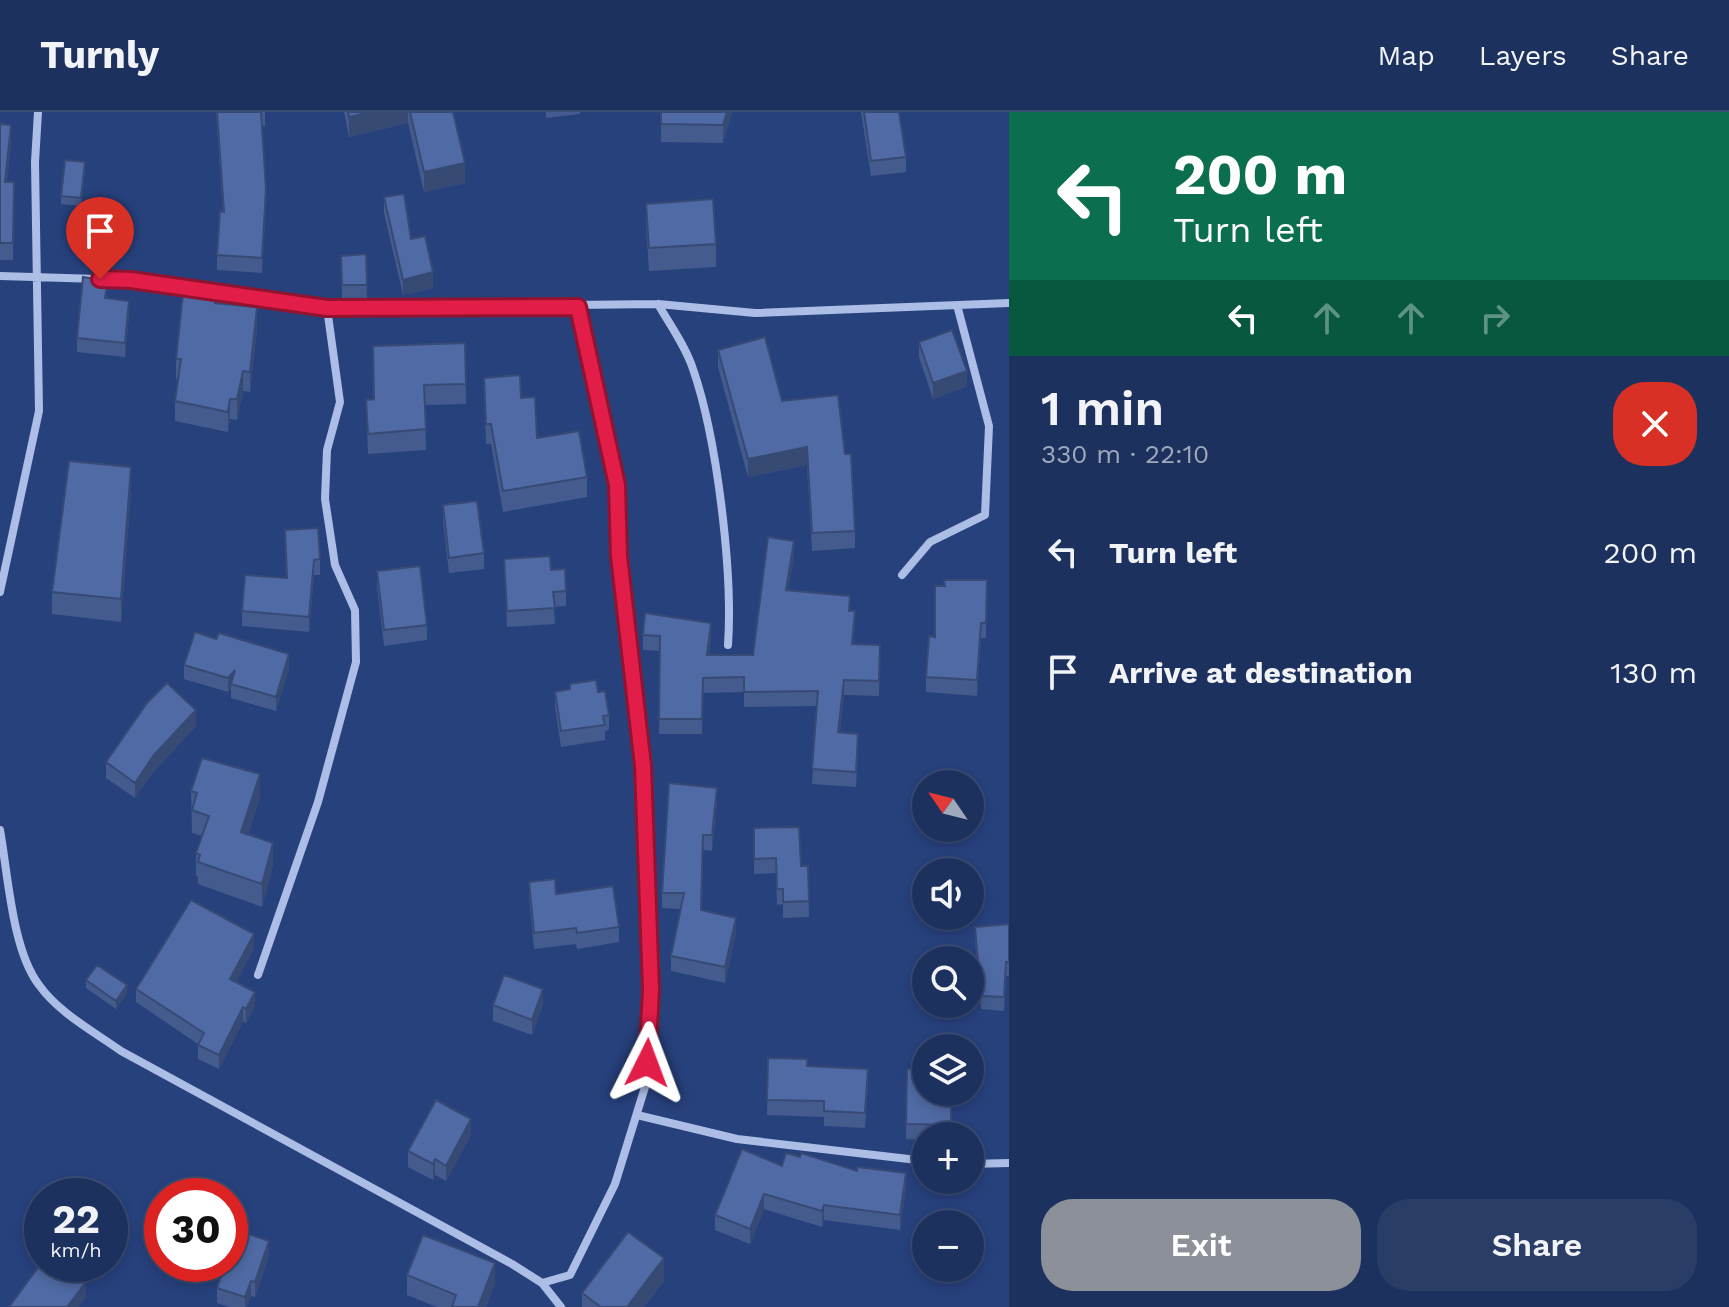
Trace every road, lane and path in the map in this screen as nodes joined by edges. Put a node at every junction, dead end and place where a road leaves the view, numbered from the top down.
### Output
1 (38, 112) edge
2 (0, 276) edge
3 (38, 279) junction
4 (1009, 303) edge
5 (658, 304) junction
6 (957, 305) junction
7 (578, 307) junction
8 (327, 308) junction
9 (902, 575) dead end
10 (0, 592) edge
11 (728, 645) dead end
12 (0, 830) edge
13 (258, 975) dead end
14 (637, 1115) junction
15 (912, 1159) edge
16 (1009, 1163) edge
17 (984, 1164) edge
18 (542, 1283) junction
19 (561, 1307) edge

1 - 3 street
2 - 3 street
3 - 8 street
3 - 10 street
4 - 6 street
5 - 6 street
5 - 7 street
5 - 11 street
6 - 9 street
7 - 8 street
7 - 14 street
8 - 13 street
12 - 18 street
14 - 15 street
14 - 18 street
16 - 17 street
18 - 19 street

